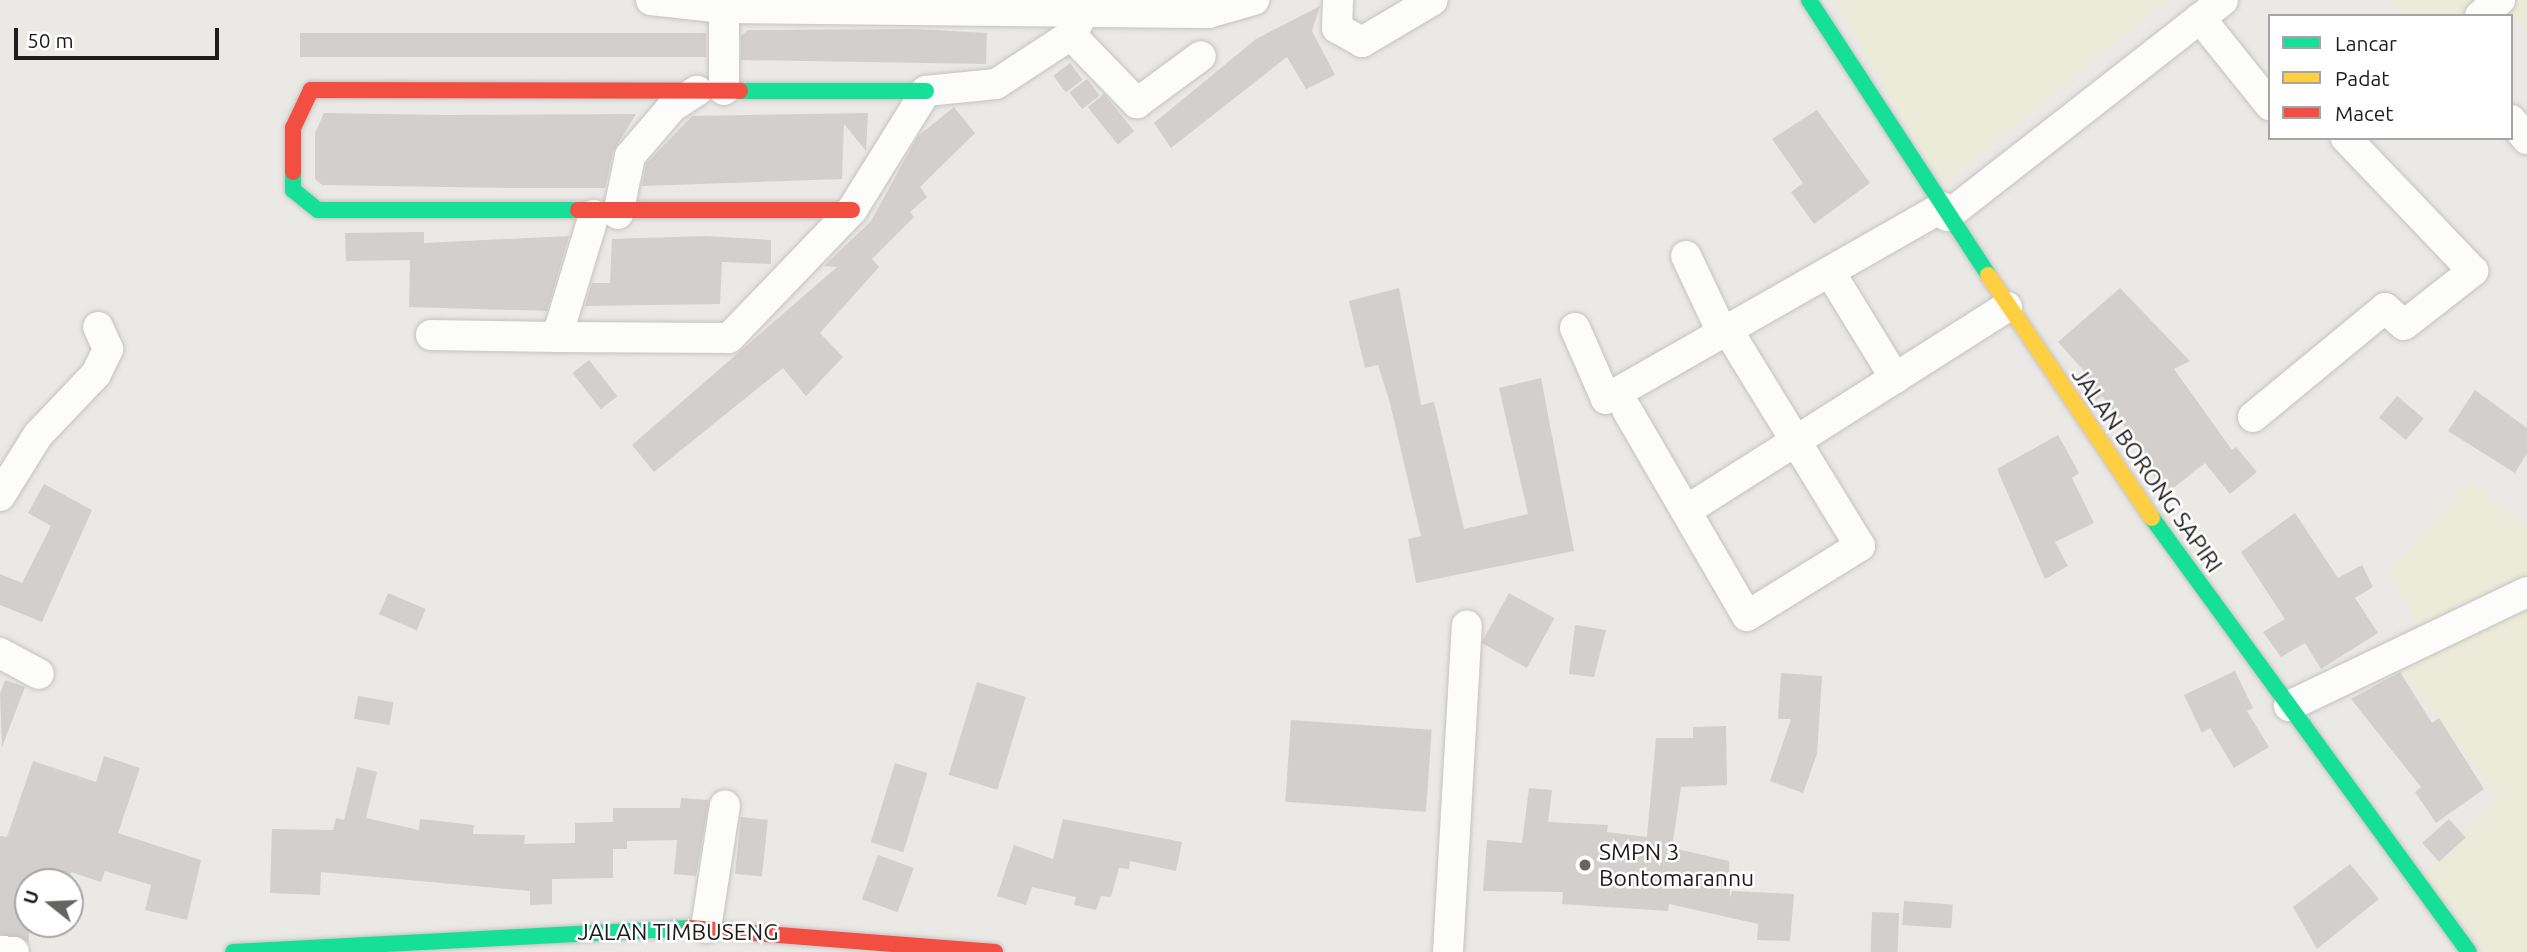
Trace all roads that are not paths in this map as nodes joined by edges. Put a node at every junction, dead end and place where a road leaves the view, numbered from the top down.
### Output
1 (651, 0) edge
2 (1254, 0) edge
3 (1338, 0) edge
4 (1433, 0) edge
5 (1809, 0) edge
6 (2500, 0) edge
7 (777, 3) edge
8 (724, 8) junction
9 (2212, 9) edge
10 (2482, 14) edge
11 (1079, 22) junction
12 (1201, 56) dead end
13 (710, 90) junction
14 (926, 91) junction
15 (2268, 102) edge
16 (2513, 122) edge
17 (2527, 139) edge
18 (2348, 140) edge
19 (852, 210) junction
20 (1944, 211) junction
21 (606, 214) junction
22 (1686, 256) dead end
23 (1836, 282) dead end
24 (2007, 307) junction
25 (97, 327) dead end
26 (1575, 328) dead end
27 (431, 335) dead end
28 (557, 337) junction
29 (1729, 338) junction
30 (1895, 377) junction
31 (1627, 410) dead end
32 (2253, 417) dead end
33 (1795, 442) junction
34 (0, 496) edge
35 (1687, 510) junction
36 (2527, 592) edge
37 (1467, 626) dead end
38 (0, 653) edge
39 (39, 674) dead end
40 (2290, 706) junction
41 (725, 805) dead end
42 (705, 928) junction
43 (0, 951) edge
44 (14, 952) edge
45 (233, 952) edge
46 (995, 952) edge
47 (1448, 952) edge
48 (2469, 952) edge

1 - 8 street
2 - 11 street
3 - 4 street
5 - 20 street, JALAN BORONG SAPIRI
6 - 10 street
7 - 8 street
7 - 11 street
8 - 13 street
9 - 15 street
9 - 20 street
11 - 12 street
11 - 14 street
13 - 14 street
13 - 21 street
13 - 21 street
14 - 19 street
16 - 17 street
18 - 32 street
19 - 21 street
19 - 28 street
20 - 24 street, JALAN BORONG SAPIRI
20 - 29 street
21 - 28 street
22 - 29 street
23 - 30 street
24 - 30 street
24 - 40 street, JALAN BORONG SAPIRI
25 - 34 street
26 - 29 street
27 - 28 street
29 - 33 street
30 - 33 street
31 - 35 street
33 - 35 street
33 - 35 street
36 - 40 street
37 - 47 street
38 - 39 street
40 - 48 street, JALAN BORONG SAPIRI
41 - 42 street
42 - 45 street, JALAN TIMBUSENG
42 - 46 street, JALAN TIMBUSENG
43 - 44 street

